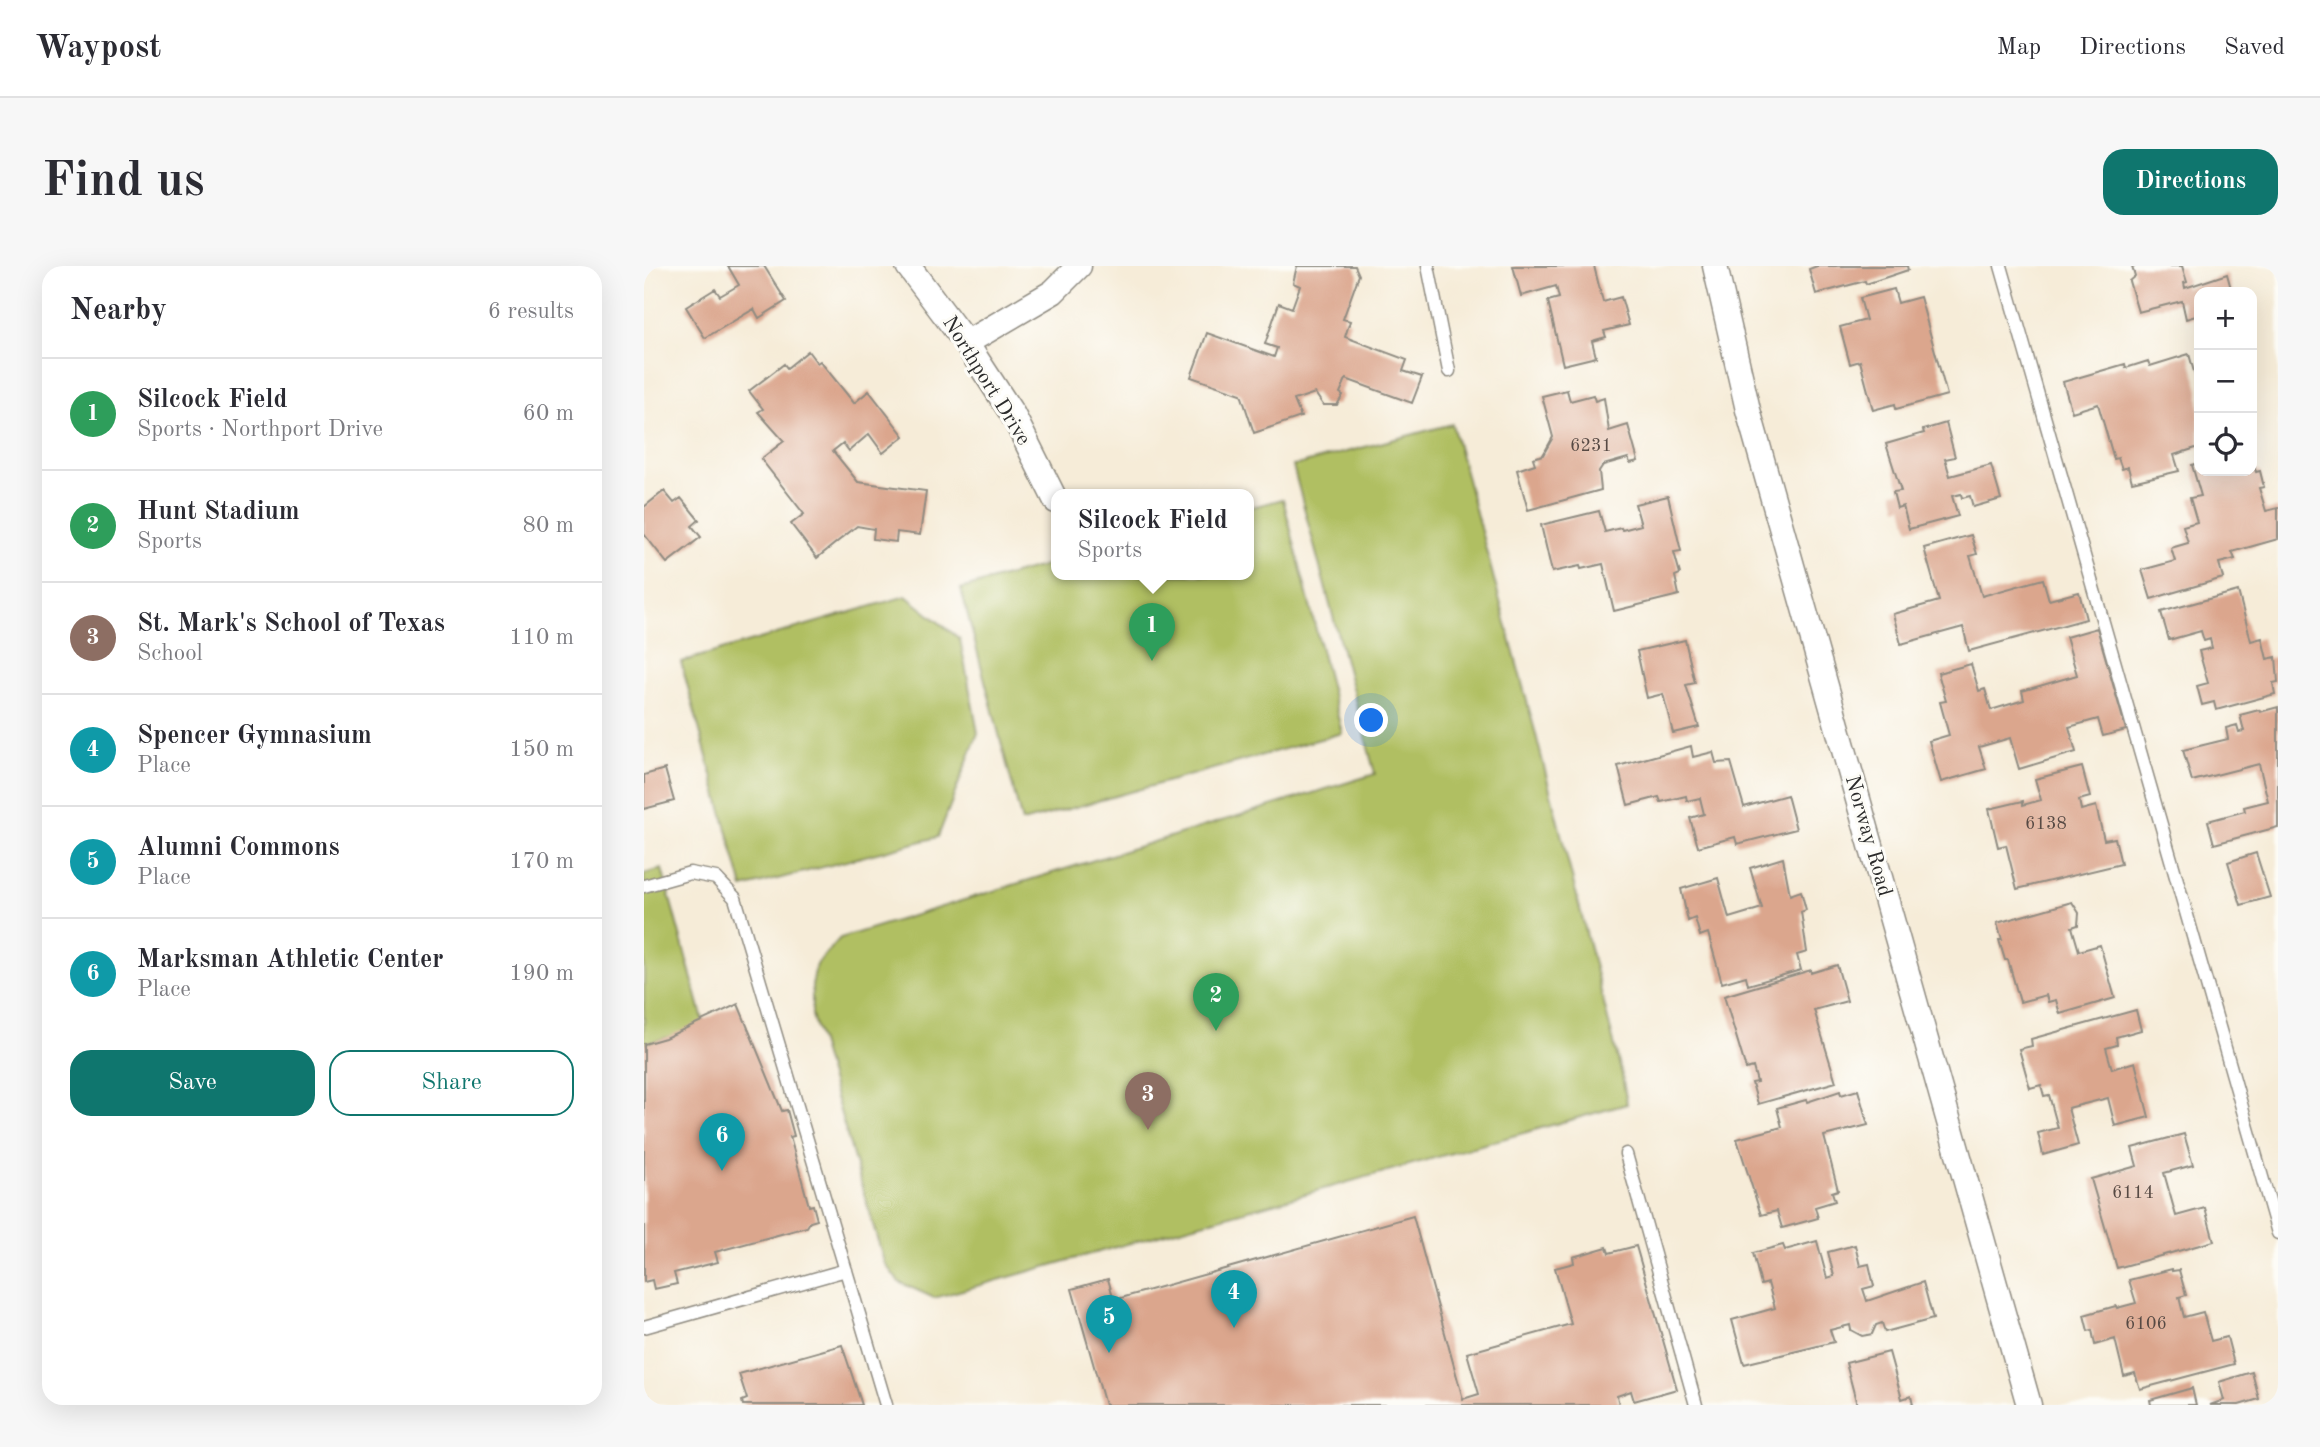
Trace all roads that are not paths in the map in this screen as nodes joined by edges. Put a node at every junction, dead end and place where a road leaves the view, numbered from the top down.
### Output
1 (908, 266) edge
2 (1079, 266) edge
3 (1428, 266) edge
4 (1715, 266) edge
5 (2001, 266) edge
6 (966, 343) junction
7 (1449, 371) dead end
8 (1051, 491) edge
9 (644, 886) edge
10 (1626, 1154) dead end
11 (2278, 1233) edge
12 (846, 1270) junction
13 (644, 1327) edge
14 (886, 1405) edge
15 (1696, 1405) edge
16 (2029, 1405) edge

1 - 6 street, Northport Drive
2 - 6 street
3 - 7 lane
4 - 16 street, Norway Road
5 - 11 lane
6 - 8 street, Northport Drive
9 - 12 lane
10 - 15 lane
12 - 13 lane
12 - 14 lane

